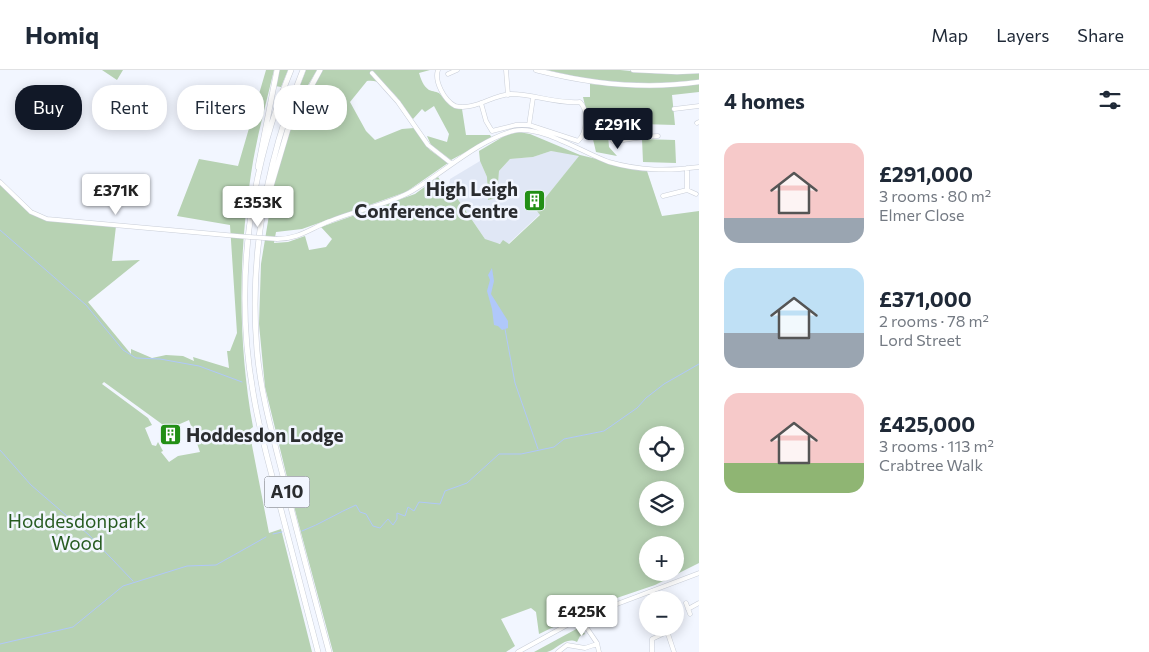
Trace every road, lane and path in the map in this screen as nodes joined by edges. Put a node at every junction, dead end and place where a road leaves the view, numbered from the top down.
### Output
1 (276, 70) edge
2 (292, 70) edge
3 (303, 70) edge
4 (320, 70) edge
5 (438, 70) edge
6 (457, 70) edge
7 (506, 70) edge
8 (536, 70) edge
9 (633, 70) edge
10 (699, 71) edge
11 (372, 73) dead end
12 (448, 74) dead end
13 (699, 82) edge
14 (508, 95) junction
15 (533, 98) junction
16 (481, 104) junction
17 (699, 106) edge
18 (690, 107) junction
19 (674, 109) dead end
20 (691, 114) dead end
21 (528, 125) junction
22 (586, 125) junction
23 (658, 136) dead end
24 (452, 164) junction
25 (699, 167) edge
26 (687, 168) junction
27 (0, 182) edge
28 (255, 190) junction
29 (687, 190) junction
30 (696, 194) dead end
31 (663, 196) dead end
32 (260, 229) junction
33 (699, 573) edge
34 (652, 591) edge
35 (639, 596) edge
36 (686, 602) dead end
37 (699, 603) edge
38 (580, 618) junction
39 (657, 636) edge
40 (669, 636) edge
41 (597, 644) junction
42 (318, 652) edge
43 (329, 652) edge
44 (518, 652) edge
45 (558, 652) edge
46 (599, 652) edge
47 (652, 652) edge
48 (674, 652) edge

1 - 28 highway
2 - 28 highway, A10
3 - 32 highway, A10
4 - 32 highway
5 - 16 street
6 - 12 street
7 - 14 street
8 - 13 main road
9 - 10 main road
11 - 24 street
14 - 15 street
14 - 16 street
15 - 21 street
15 - 22 street
16 - 21 street
17 - 18 street
18 - 19 street
18 - 20 street
21 - 22 street
22 - 23 street
24 - 26 street
24 - 27 street, bridge
25 - 26 street
26 - 29 street
28 - 42 highway, A10
29 - 30 street
29 - 31 street
32 - 43 highway, A10
33 - 34 street
35 - 38 street
36 - 37 street
38 - 41 street
38 - 44 street
39 - 47 street
40 - 48 street
41 - 45 street
41 - 46 street

